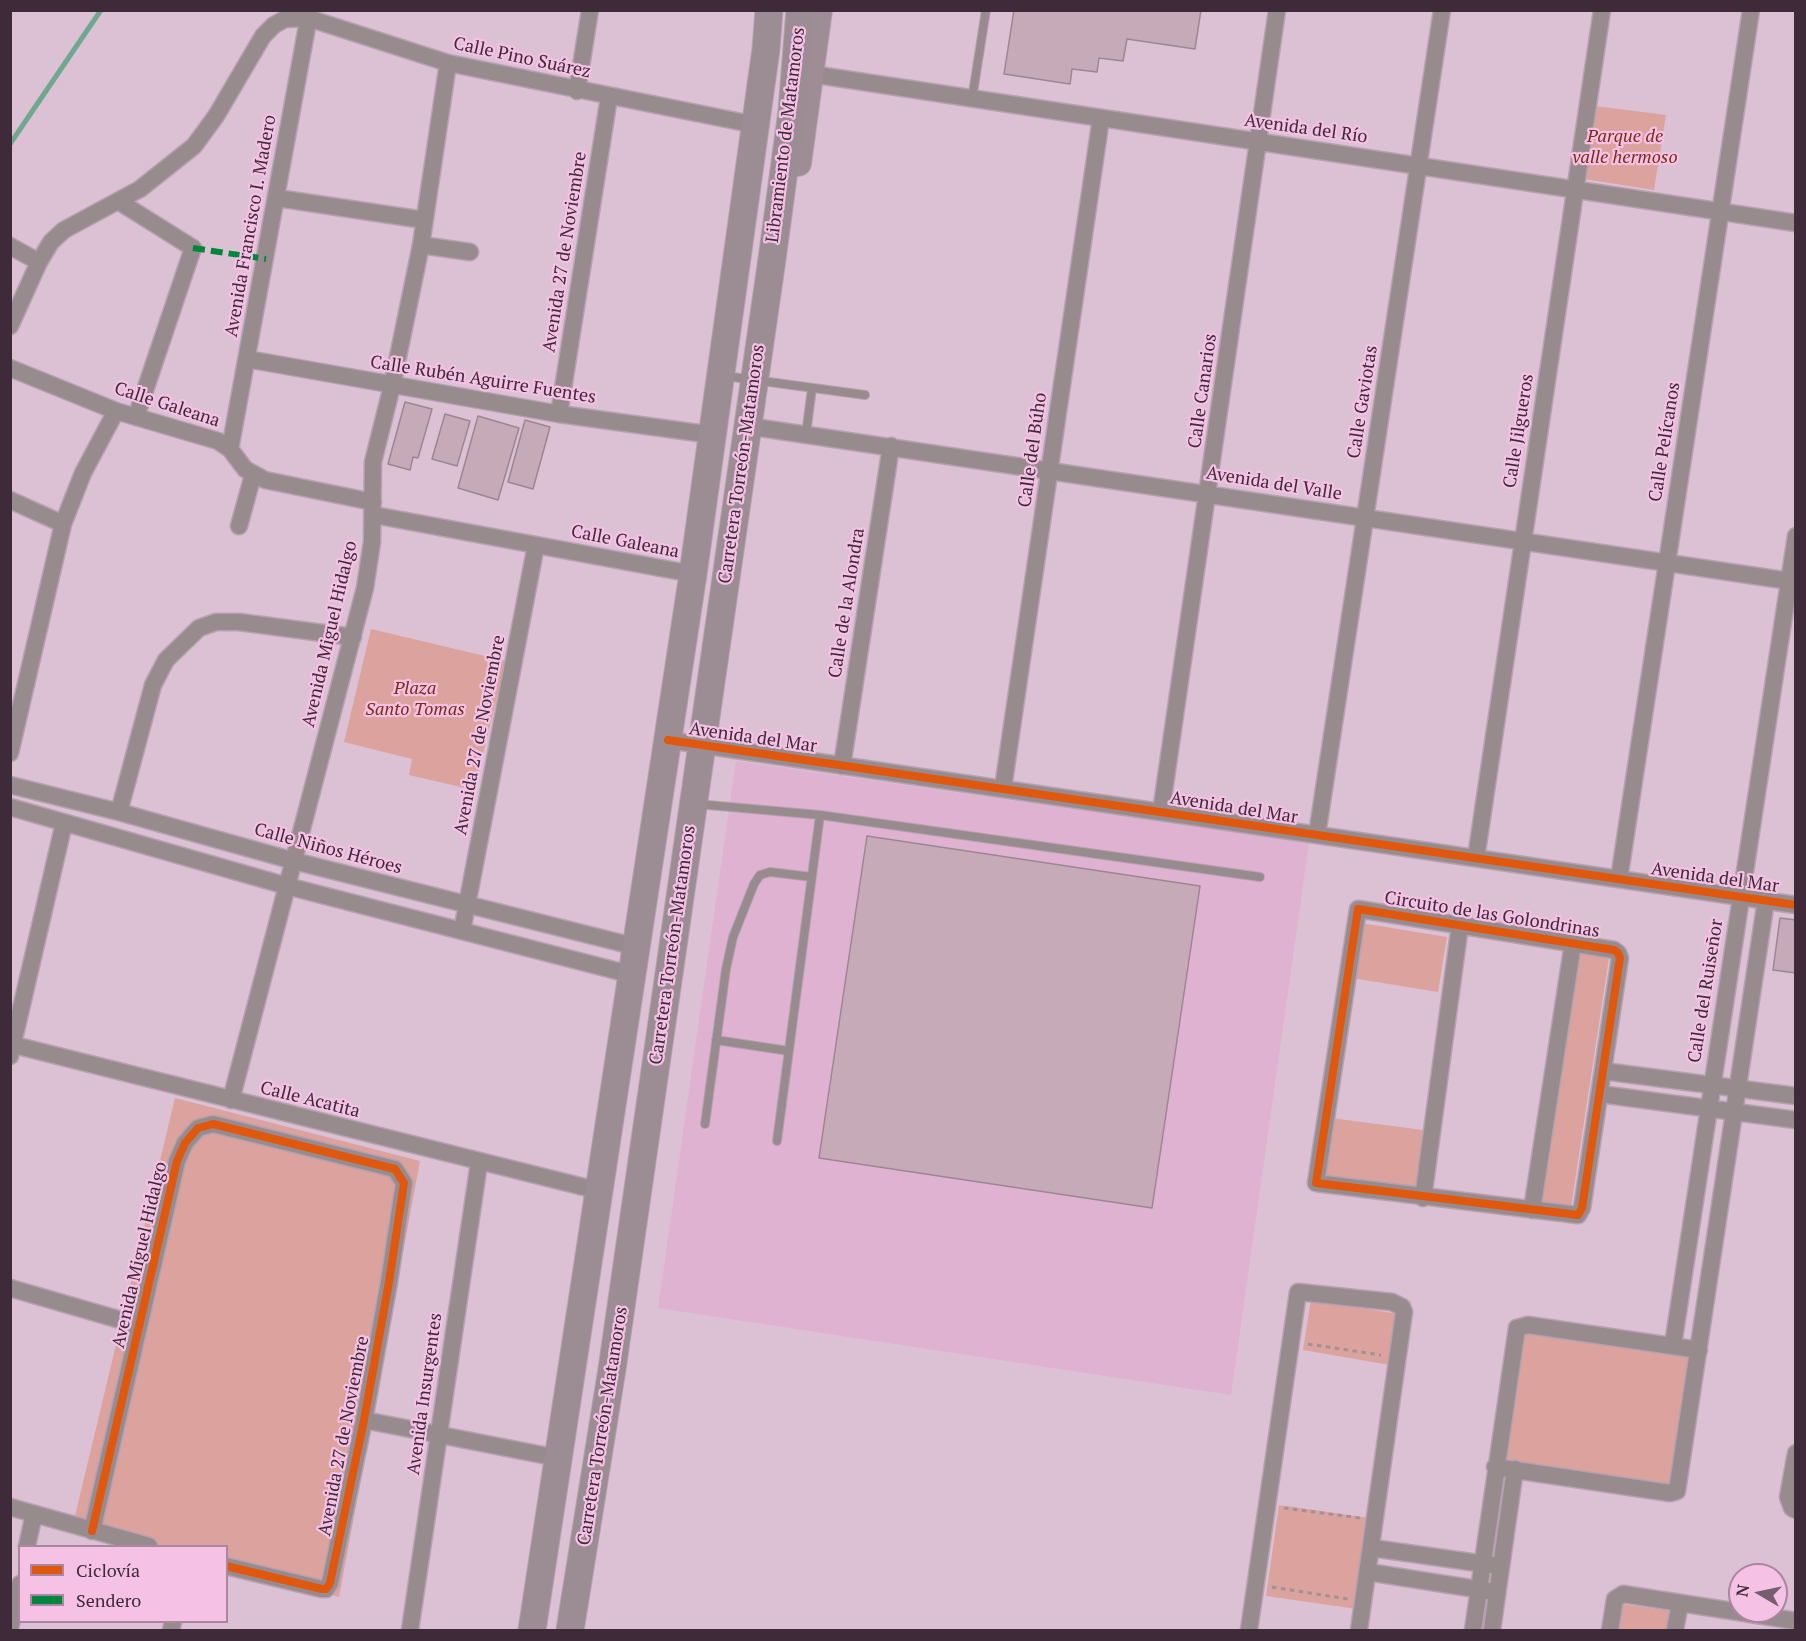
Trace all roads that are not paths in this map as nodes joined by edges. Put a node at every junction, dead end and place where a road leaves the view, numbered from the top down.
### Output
1 (590, 10) edge
2 (769, 10) edge
3 (986, 10) edge
4 (1277, 10) edge
5 (1442, 10) edge
6 (1602, 10) edge
7 (1751, 10) edge
8 (309, 14) edge
9 (806, 16) edge
10 (448, 63) junction
11 (811, 74) junction
12 (577, 91) junction
13 (609, 97) junction
14 (972, 99) junction
15 (1101, 118) junction
16 (756, 125) junction
17 (1258, 141) junction
18 (1418, 165) junction
19 (1576, 192) junction
20 (277, 198) junction
21 (118, 201) junction
22 (1720, 212) junction
23 (424, 220) junction
24 (1796, 223) edge
25 (420, 245) junction
26 (10, 246) edge
27 (470, 252) dead end
28 (772, 259) junction
29 (39, 262) junction
30 (10, 326) edge
31 (247, 359) junction
32 (10, 368) edge
33 (722, 376) junction
34 (754, 380) junction
35 (392, 386) junction
36 (813, 388) junction
37 (865, 395) dead end
38 (116, 411) junction
39 (559, 414) junction
40 (136, 417) junction
41 (747, 426) junction
42 (806, 434) junction
43 (713, 435) junction
44 (891, 446) junction
45 (230, 449) junction
46 (1050, 469) junction
47 (253, 475) junction
48 (1207, 493) junction
49 (10, 500) edge
50 (373, 508) junction
51 (1365, 517) junction
52 (63, 524) junction
53 (239, 526) dead end
54 (1796, 536) edge
55 (1522, 541) junction
56 (536, 545) junction
57 (1667, 563) junction
58 (693, 574) junction
59 (1792, 581) edge
60 (353, 637) junction
61 (668, 740) junction
62 (702, 745) junction
63 (10, 753) edge
64 (842, 766) junction
65 (10, 785) edge
66 (1003, 788) junction
67 (693, 804) junction
68 (10, 807) edge
69 (120, 812) junction
70 (1161, 812) junction
71 (820, 816) junction
72 (64, 823) junction
73 (1317, 835) junction
74 (1476, 858) junction
75 (294, 861) junction
76 (812, 877) junction
77 (1260, 877) dead end
78 (1618, 879) junction
79 (288, 886) junction
80 (1740, 897) junction
81 (1766, 900) junction
82 (1796, 904) edge
83 (468, 905) junction
84 (1460, 926) junction
85 (462, 931) junction
86 (1573, 943) junction
87 (637, 947) junction
88 (633, 975) junction
89 (716, 1040) junction
90 (11, 1048) edge
91 (789, 1051) junction
92 (1603, 1071) junction
93 (1711, 1086) junction
94 (1737, 1088) junction
95 (1600, 1094) junction
96 (1796, 1096) edge
97 (231, 1100) junction
98 (1707, 1109) junction
99 (1733, 1112) junction
100 (1796, 1120) edge
101 (705, 1124) dead end
102 (777, 1141) dead end
103 (479, 1163) junction
104 (600, 1191) junction
105 (1423, 1198) junction
106 (1532, 1210) junction
107 (389, 1282) joint
108 (10, 1288) edge
109 (138, 1325) junction
110 (1673, 1345) junction
111 (1699, 1350) junction
112 (364, 1420) junction
113 (439, 1435) junction
114 (1796, 1454) edge
115 (558, 1458) junction
116 (1495, 1467) junction
117 (1515, 1469) junction
118 (10, 1507) edge
119 (1796, 1510) edge
120 (34, 1514) junction
121 (92, 1531) junction
122 (27, 1545) edge
123 (145, 1545) edge
124 (1372, 1548) junction
125 (1482, 1564) junction
126 (228, 1566) edge
127 (1502, 1566) junction
128 (1368, 1572) junction
129 (1479, 1590) junction
130 (1498, 1592) junction
131 (18, 1593) edge
132 (1680, 1604) junction
133 (1790, 1624) edge
134 (10, 1628) edge
135 (410, 1630) edge
136 (532, 1630) edge
137 (570, 1630) edge
138 (1249, 1630) edge
139 (1359, 1630) edge
140 (1473, 1630) edge
141 (1492, 1630) edge
142 (1610, 1630) edge
143 (1676, 1630) edge

1 - 12 street
2 - 16 highway
3 - 14 lane
4 - 17 street, Calle Canarios
5 - 18 street, Calle Gaviotas
6 - 19 street, Calle Jilgueros
7 - 22 street, Calle Pelícanos
8 - 10 street, Calle Pino Suárez
8 - 20 street, Avenida Francisco I. Madero
8 - 21 street, Calle Pino Suárez
9 - 11 main road
9 - 28 highway, Libramiento de Matamoros
10 - 12 street, Calle Pino Suárez
10 - 23 street, Avenida Miguel Hidalgo
11 - 14 street, Avenida del Río
11 - 28 main road
12 - 13 street, Calle Pino Suárez
13 - 16 street, Calle Pino Suárez
13 - 39 street, Avenida 27 de Noviembre
14 - 15 street, Avenida del Río
15 - 17 street, Avenida del Río
15 - 46 street, Calle del Búho
16 - 33 highway
17 - 18 street, Avenida del Río
17 - 48 street, Calle Canarios
18 - 19 street, Avenida del Río
18 - 51 street, Calle Gaviotas
19 - 22 street, Avenida del Río
19 - 55 street, Calle Jilgueros
20 - 23 street
20 - 31 street, Avenida Francisco I. Madero
21 - 29 street
21 - 40 street
22 - 24 street, Avenida del Río
22 - 57 street, Calle Pelícanos
23 - 25 street, Avenida Miguel Hidalgo
25 - 27 street
25 - 35 street, Avenida Miguel Hidalgo
26 - 29 street
28 - 34 highway, Carretera Torreón-Matamoros
29 - 30 street
31 - 35 street, Calle Rubén Aguirre Fuentes
31 - 45 street, Avenida Francisco I. Madero
32 - 38 street, Calle Galeana
33 - 34 lane
33 - 43 highway
34 - 36 lane
34 - 41 highway, Carretera Torreón-Matamoros
35 - 39 street, Calle Rubén Aguirre Fuentes
35 - 50 street, Avenida Miguel Hidalgo
36 - 37 lane
36 - 42 lane
38 - 40 street, Calle Galeana
38 - 52 street
39 - 43 street, Calle Rubén Aguirre Fuentes
40 - 45 street, Calle Galeana
41 - 42 street, Avenida del Valle
41 - 62 highway, Carretera Torreón-Matamoros
42 - 44 street, Avenida del Valle
43 - 58 highway
44 - 46 street, Avenida del Valle
44 - 64 street, Calle de la Alondra
45 - 47 street, Calle Galeana
46 - 48 street, Avenida del Valle
46 - 66 street, Calle del Búho
47 - 50 street, Calle Galeana
47 - 53 street
48 - 51 street, Avenida del Valle
48 - 70 street, Calle Canarios
49 - 52 street
50 - 56 street, Calle Galeana
50 - 60 street, Avenida Miguel Hidalgo
51 - 55 street, Avenida del Valle
51 - 73 street, Calle Gaviotas
52 - 63 street
54 - 59 street, Calle del Ruiseñor
55 - 57 street, Avenida del Valle
55 - 74 street, Calle Jilgueros
56 - 58 street, Calle Galeana
56 - 83 street, Avenida 27 de Noviembre
57 - 59 street, Avenida del Valle
57 - 78 street, Calle Pelícanos
58 - 61 highway
59 - 80 street, Calle del Ruiseñor
60 - 69 street
60 - 75 street, Avenida Miguel Hidalgo
61 - 62 street, Avenida del Mar
61 - 87 highway
62 - 64 street, Avenida del Mar
62 - 67 highway, Carretera Torreón-Matamoros
64 - 66 street, Avenida del Mar
65 - 69 street, Calle Niños Héroes
66 - 70 street, Avenida del Mar
67 - 71 lane
67 - 137 highway, Carretera Torreón-Matamoros
68 - 72 street
69 - 75 street, Calle Niños Héroes
70 - 73 street, Avenida del Mar
71 - 76 lane
71 - 77 lane
72 - 79 street
72 - 90 street
73 - 74 street, Avenida del Mar
74 - 78 street, Avenida del Mar
75 - 79 street, Avenida Miguel Hidalgo
75 - 83 street, Calle Niños Héroes
76 - 89 lane
76 - 91 lane
78 - 80 street, Avenida del Mar
79 - 85 street
79 - 97 street, Avenida Miguel Hidalgo
80 - 81 street, Avenida del Mar
80 - 93 street, Calle del Ruiseñor
81 - 82 street, Avenida del Mar
81 - 94 street
83 - 85 street, Avenida 27 de Noviembre
83 - 87 street, Calle Niños Héroes
84 - 86 street, Circuito de las Golondrinas
84 - 105 street
84 - 105 street, Circuito de las Golondrinas
85 - 88 street
86 - 92 street, Circuito de las Golondrinas
86 - 106 street
87 - 88 highway
88 - 104 highway
89 - 91 lane
89 - 101 lane
90 - 97 street, Calle Acatita
91 - 102 lane
92 - 93 street
92 - 95 street, Circuito de las Golondrinas
93 - 94 street
93 - 98 street, Calle del Ruiseñor
94 - 96 street
94 - 99 street
95 - 98 street
95 - 106 street, Circuito de las Golondrinas
97 - 103 street, Calle Acatita
98 - 99 street
98 - 110 street, Calle del Ruiseñor
99 - 100 street
99 - 111 street
103 - 104 street, Calle Acatita
103 - 113 street, Avenida Insurgentes
104 - 115 highway
105 - 106 street, Circuito de las Golondrinas
107 - 109 street, Avenida Miguel Hidalgo
107 - 112 street, Avenida 27 de Noviembre
108 - 109 street
109 - 121 street, Avenida Miguel Hidalgo
110 - 111 street
110 - 116 street
111 - 117 street
112 - 113 street
112 - 126 street, Avenida 27 de Noviembre
113 - 115 street
113 - 135 street, Avenida Insurgentes
114 - 119 street
115 - 136 highway
116 - 117 street
116 - 125 street
117 - 127 street
118 - 120 street
120 - 121 street
120 - 122 street
121 - 123 street
124 - 125 street
124 - 128 street
124 - 138 street
125 - 127 street
125 - 129 street
127 - 130 street
128 - 129 street
128 - 139 street
129 - 130 street
129 - 140 street
130 - 141 street
131 - 134 street
132 - 133 street
132 - 142 street
132 - 143 street

